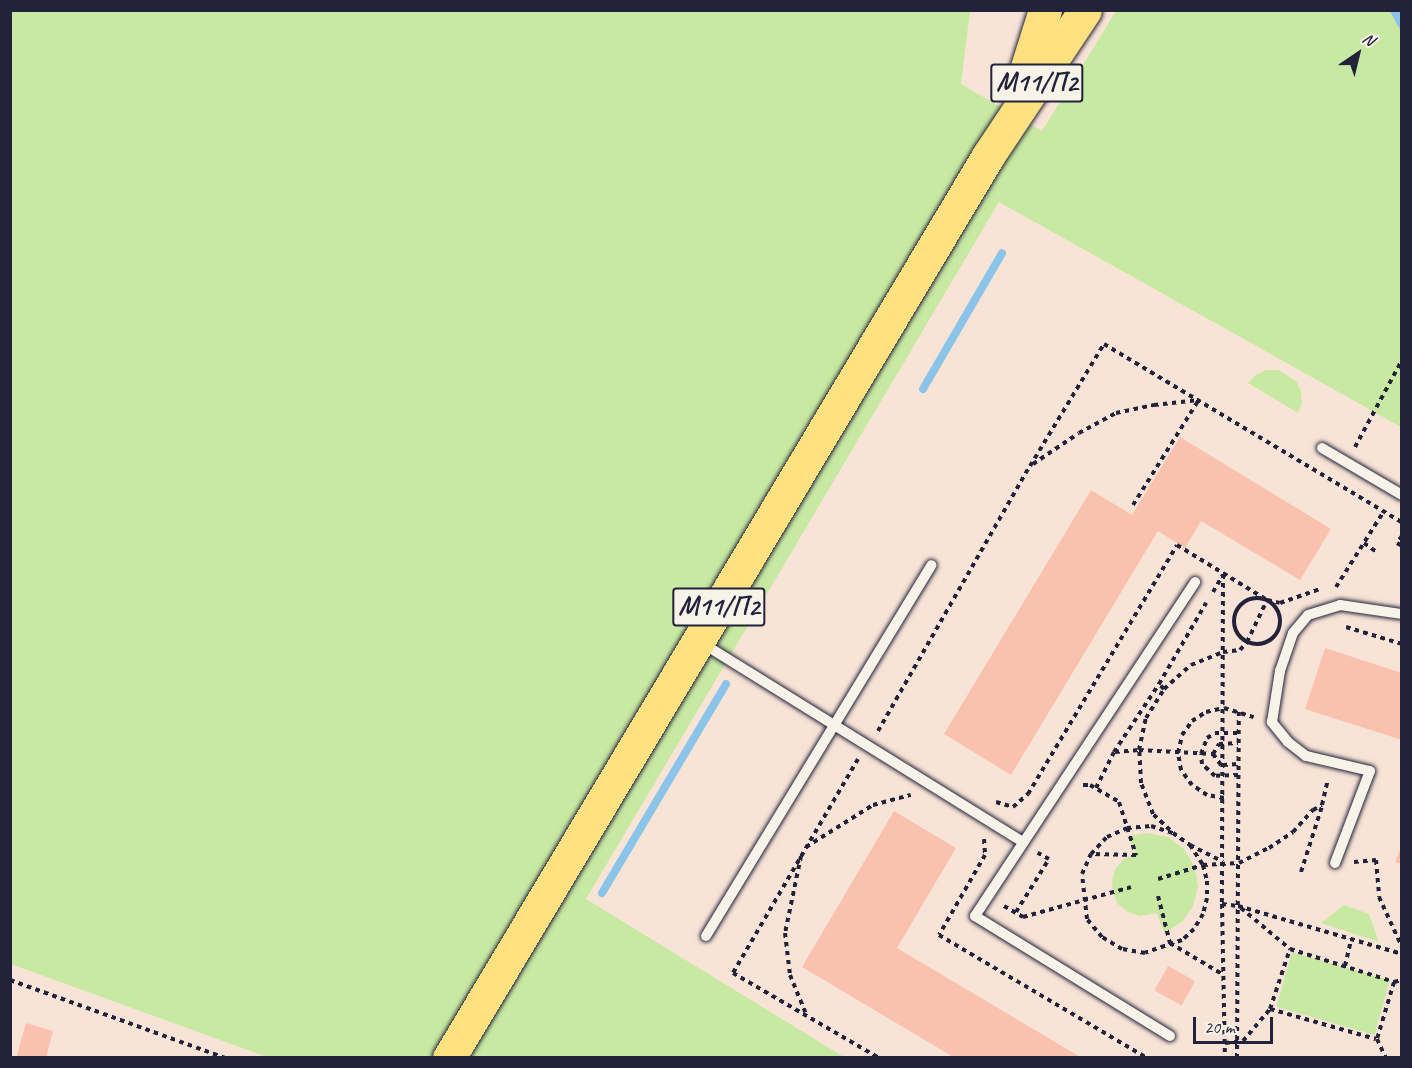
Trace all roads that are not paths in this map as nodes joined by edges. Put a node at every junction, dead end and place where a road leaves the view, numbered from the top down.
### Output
1 (1045, 10) edge
2 (1085, 10) edge
3 (988, 156) junction
4 (1322, 448) dead end
5 (1401, 495) edge
6 (932, 565) dead end
7 (1195, 582) dead end
8 (1401, 614) edge
9 (698, 641) junction
10 (834, 724) junction
11 (1023, 842) junction
12 (1335, 863) dead end
13 (706, 936) dead end
14 (1170, 1036) dead end
15 (449, 1058) edge

1 - 3 highway, М11/П2
2 - 3 highway, М11/П2
3 - 9 highway, М11/П2
4 - 5 lane
6 - 10 lane
7 - 11 lane
8 - 12 lane
9 - 10 lane
9 - 15 highway, М11/П2
10 - 11 lane
10 - 13 lane
11 - 14 lane

